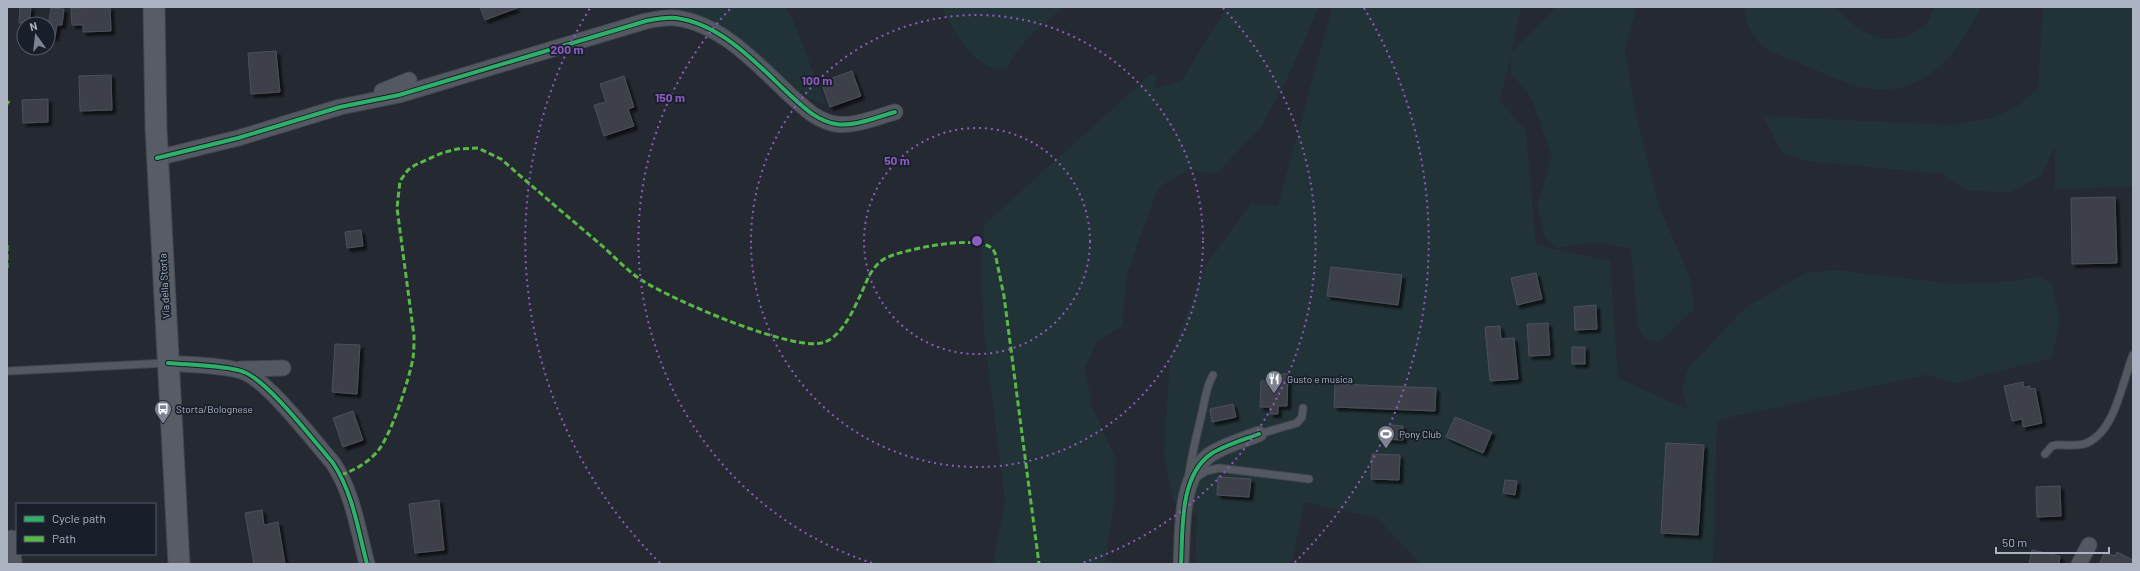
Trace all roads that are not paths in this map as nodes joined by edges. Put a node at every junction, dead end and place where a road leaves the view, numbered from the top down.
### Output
1 (154, 7) edge
2 (409, 80) dead end
3 (340, 107) junction
4 (895, 112) dead end
5 (158, 158) junction
6 (2133, 355) edge
7 (168, 363) junction
8 (283, 368) dead end
9 (227, 369) junction
10 (9, 371) dead end
11 (1213, 375) dead end
12 (1303, 408) dead end
13 (1259, 434) joint
14 (2045, 454) dead end
15 (1309, 479) dead end
16 (1188, 486) junction
17 (12, 538) dead end
18 (2089, 545) dead end
19 (14, 564) edge
20 (179, 564) edge
21 (367, 564) edge
22 (1180, 564) edge
23 (2079, 564) edge

1 - 5 main road, Via della Storta
2 - 3 street
3 - 4 street
3 - 5 street
5 - 7 main road, Via della Storta
6 - 14 lane
7 - 9 street
7 - 10 lane
7 - 20 main road, Via della Storta
8 - 9 street
9 - 21 street
11 - 16 lane
12 - 13 lane
13 - 16 street
15 - 16 lane
16 - 22 street
17 - 19 street
18 - 23 street

